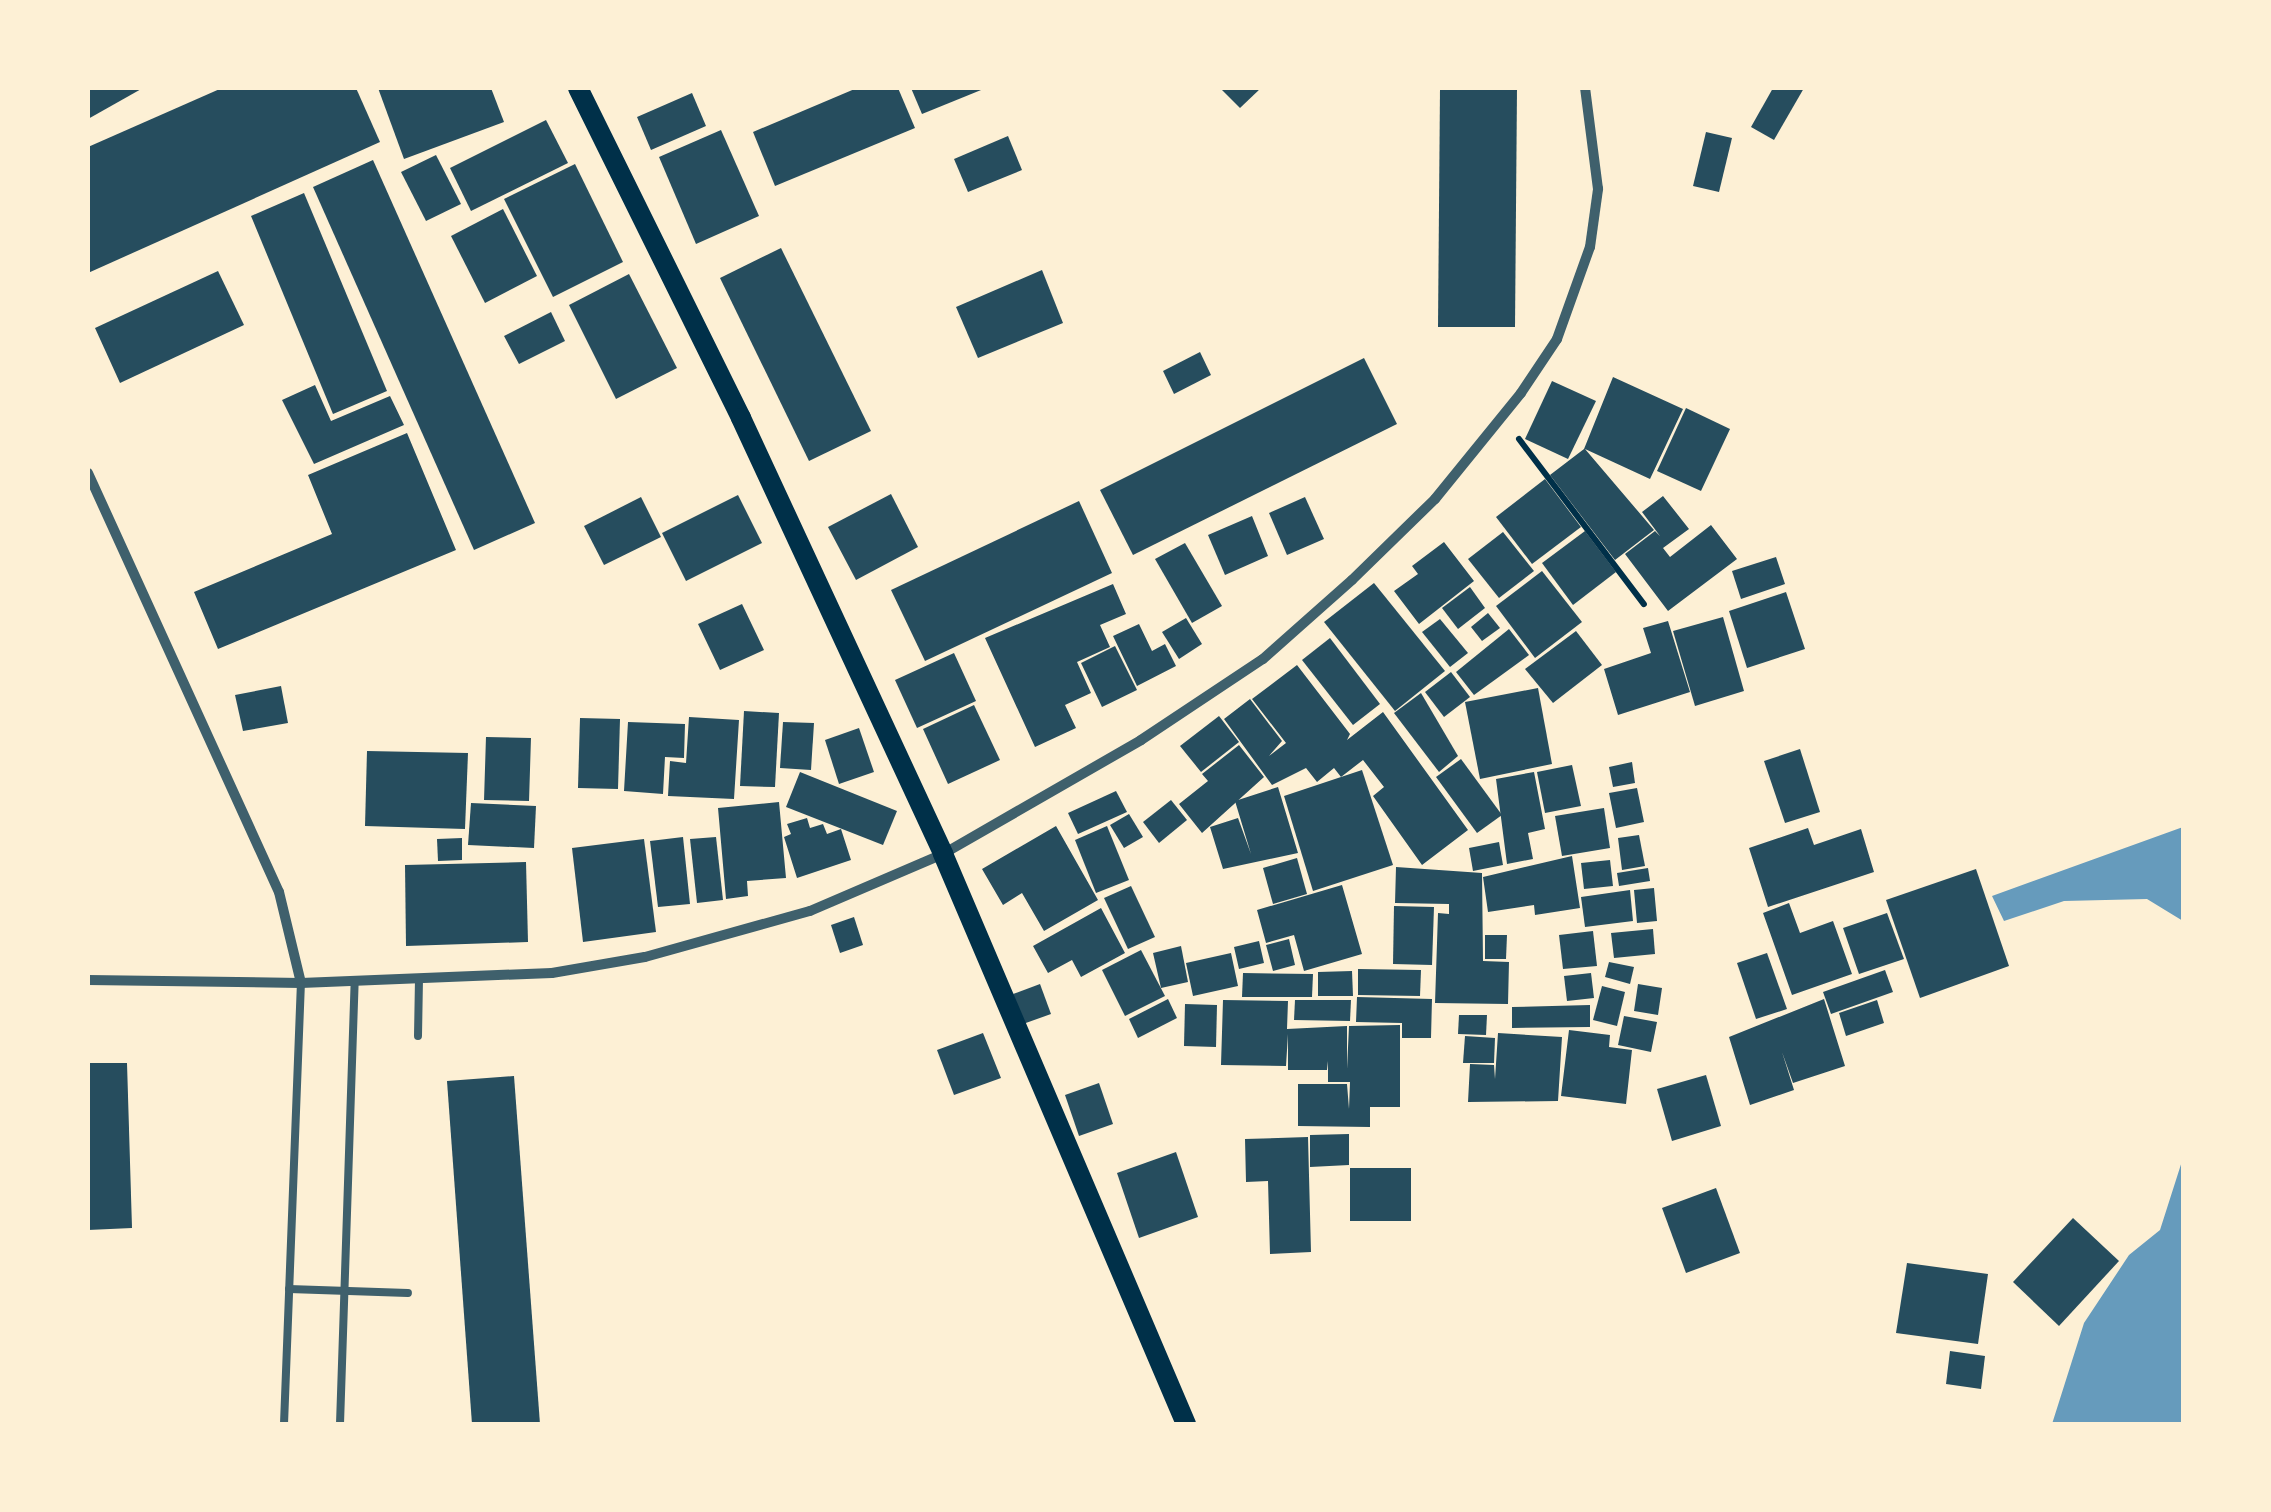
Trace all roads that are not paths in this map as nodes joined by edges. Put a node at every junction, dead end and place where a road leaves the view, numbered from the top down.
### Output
1 (578, 88) edge
2 (1585, 88) edge
3 (88, 474) edge
4 (943, 854) junction
5 (419, 978) junction
6 (88, 980) edge
7 (355, 980) junction
8 (301, 983) junction
9 (418, 1036) dead end
10 (289, 1290) junction
11 (344, 1291) junction
12 (408, 1293) dead end
13 (284, 1424) edge
14 (340, 1424) edge
15 (1186, 1424) edge

1 - 4 main road
2 - 4 street
3 - 8 street
4 - 5 street
4 - 15 main road
5 - 7 street
5 - 9 lane
6 - 8 street
7 - 8 street
7 - 11 lane
8 - 10 lane
10 - 11 lane
10 - 13 lane
11 - 12 lane
11 - 14 lane

